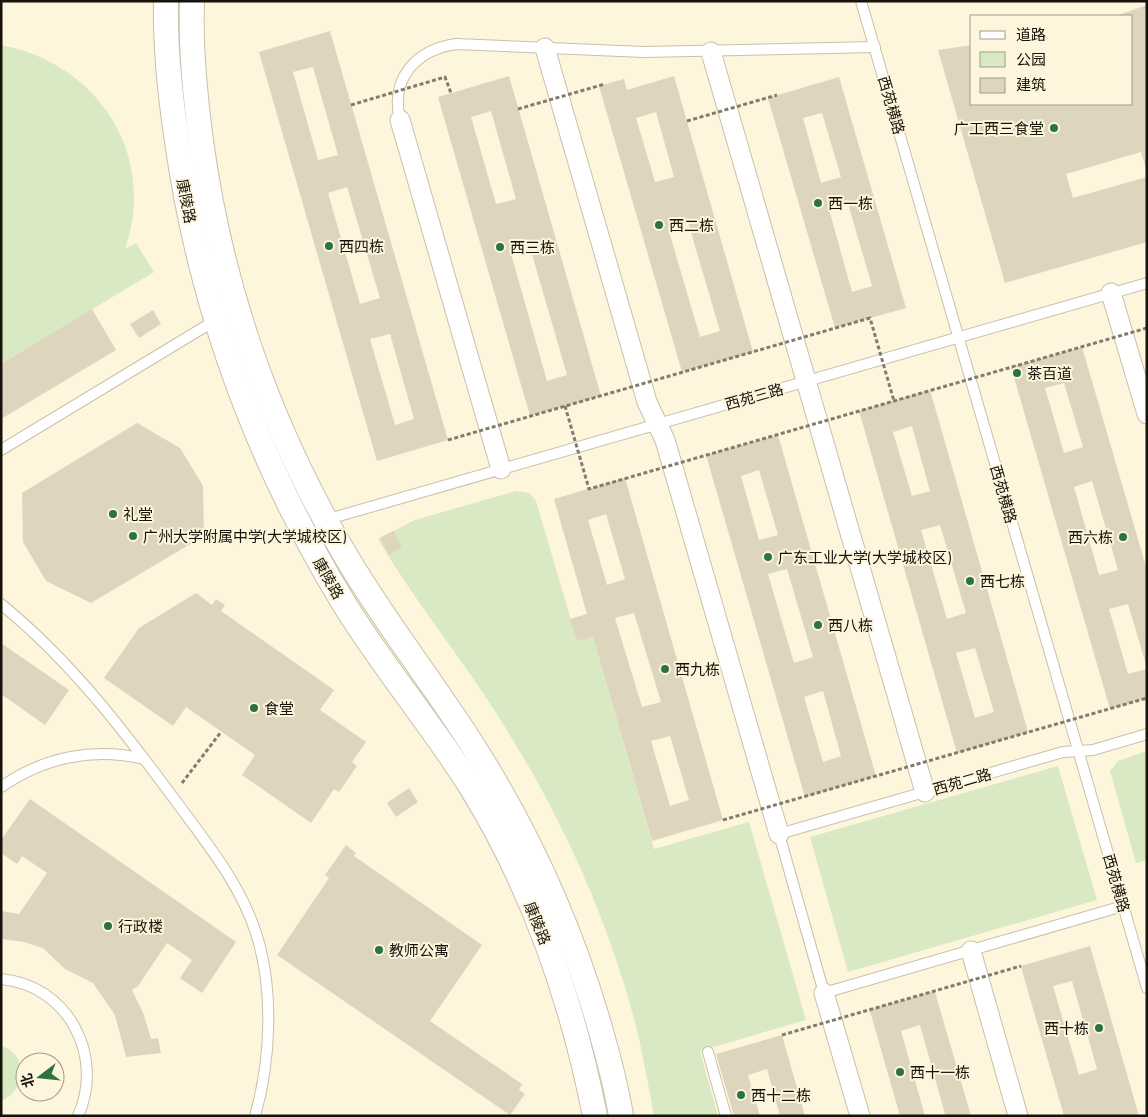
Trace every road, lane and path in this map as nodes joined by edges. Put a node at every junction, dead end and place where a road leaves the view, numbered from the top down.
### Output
1 (166, 1) edge
2 (192, 1) edge
3 (861, 1) edge
4 (875, 47) junction
5 (545, 48) junction
6 (711, 52) junction
7 (605, 84) dead end
8 (450, 93) dead end
9 (777, 95) dead end
10 (351, 105) dead end
11 (518, 109) dead end
12 (400, 120) joint
13 (686, 121) dead end
14 (1147, 283) edge
15 (1112, 293) junction
16 (216, 320) junction
17 (1147, 328) edge
18 (959, 337) junction
19 (806, 381) junction
20 (894, 401) junction
21 (565, 406) junction
22 (1147, 414) edge
23 (657, 424) junction
24 (448, 440) dead end
25 (1, 450) edge
26 (501, 469) junction
27 (325, 520) junction
28 (1, 604) edge
29 (1147, 698) edge
30 (221, 732) dead end
31 (1147, 734) edge
32 (1078, 750) junction
33 (144, 759) junction
34 (1, 787) edge
35 (925, 792) junction
36 (172, 797) junction
37 (723, 820) dead end
38 (779, 834) junction
39 (1123, 906) junction
40 (970, 950) junction
41 (1021, 966) dead end
42 (1, 979) edge
43 (1147, 988) edge
44 (824, 992) junction
45 (782, 1035) dead end
46 (708, 1052) dead end
47 (78, 1116) edge
48 (255, 1116) edge
49 (595, 1116) edge
50 (621, 1116) edge
51 (726, 1116) edge
52 (860, 1116) edge
53 (1018, 1116) edge

1 - 16 street, 康陵路
2 - 27 street, 康陵路
3 - 4 lane, 西苑横路
4 - 6 lane
4 - 18 lane, 西苑横路
5 - 6 lane
5 - 12 lane
5 - 23 street
6 - 19 street
7 - 11 path, bridge
8 - 10 path, bridge
9 - 13 path, bridge
12 - 26 street
14 - 15 lane, 西苑三路
15 - 18 lane, 西苑三路
15 - 22 street
16 - 25 lane
16 - 49 street, 康陵路
17 - 20 path, bridge
18 - 19 lane, 西苑三路
18 - 32 lane, 西苑横路
19 - 23 lane, 西苑三路
19 - 35 street
20 - 21 path, bridge
20 - 21 path, bridge
21 - 24 path, bridge
23 - 26 lane, 西苑三路
23 - 38 street
26 - 27 lane, 西苑三路
27 - 50 street, 康陵路
28 - 33 lane
29 - 37 path, bridge
30 - 36 path
31 - 32 lane, 西苑二路
32 - 35 lane, 西苑二路
32 - 39 lane, 西苑横路
33 - 34 lane
33 - 36 lane
35 - 38 lane, 西苑二路
36 - 48 lane
38 - 44 lane
39 - 40 lane
39 - 43 lane, 西苑横路
40 - 44 lane
40 - 53 street
41 - 45 path, bridge
42 - 47 lane
44 - 52 street
46 - 51 lane

